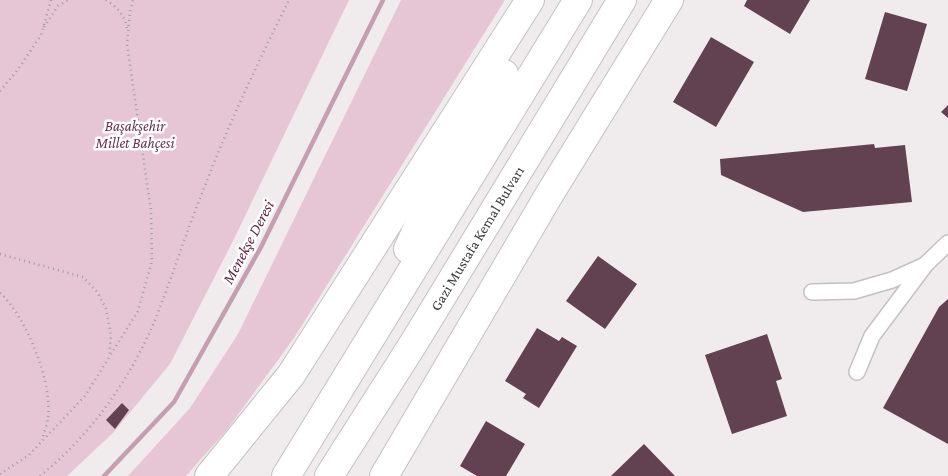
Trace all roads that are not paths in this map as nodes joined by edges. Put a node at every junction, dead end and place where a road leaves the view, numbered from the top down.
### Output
1 (530, 0) edge
2 (546, 0) edge
3 (578, 0) edge
4 (622, 0) edge
5 (669, 0) edge
6 (948, 244) edge
7 (926, 264) junction
8 (812, 292) dead end
9 (354, 366) junction
10 (857, 372) dead end
11 (386, 470) edge
12 (209, 476) edge
13 (286, 476) edge
14 (329, 476) edge

1 - 12 highway
2 - 9 highway
3 - 9 highway
4 - 14 highway, Gazi Mustafa Kemal Bulvarı
5 - 11 highway
6 - 7 street
7 - 8 street
7 - 10 street
9 - 13 highway

